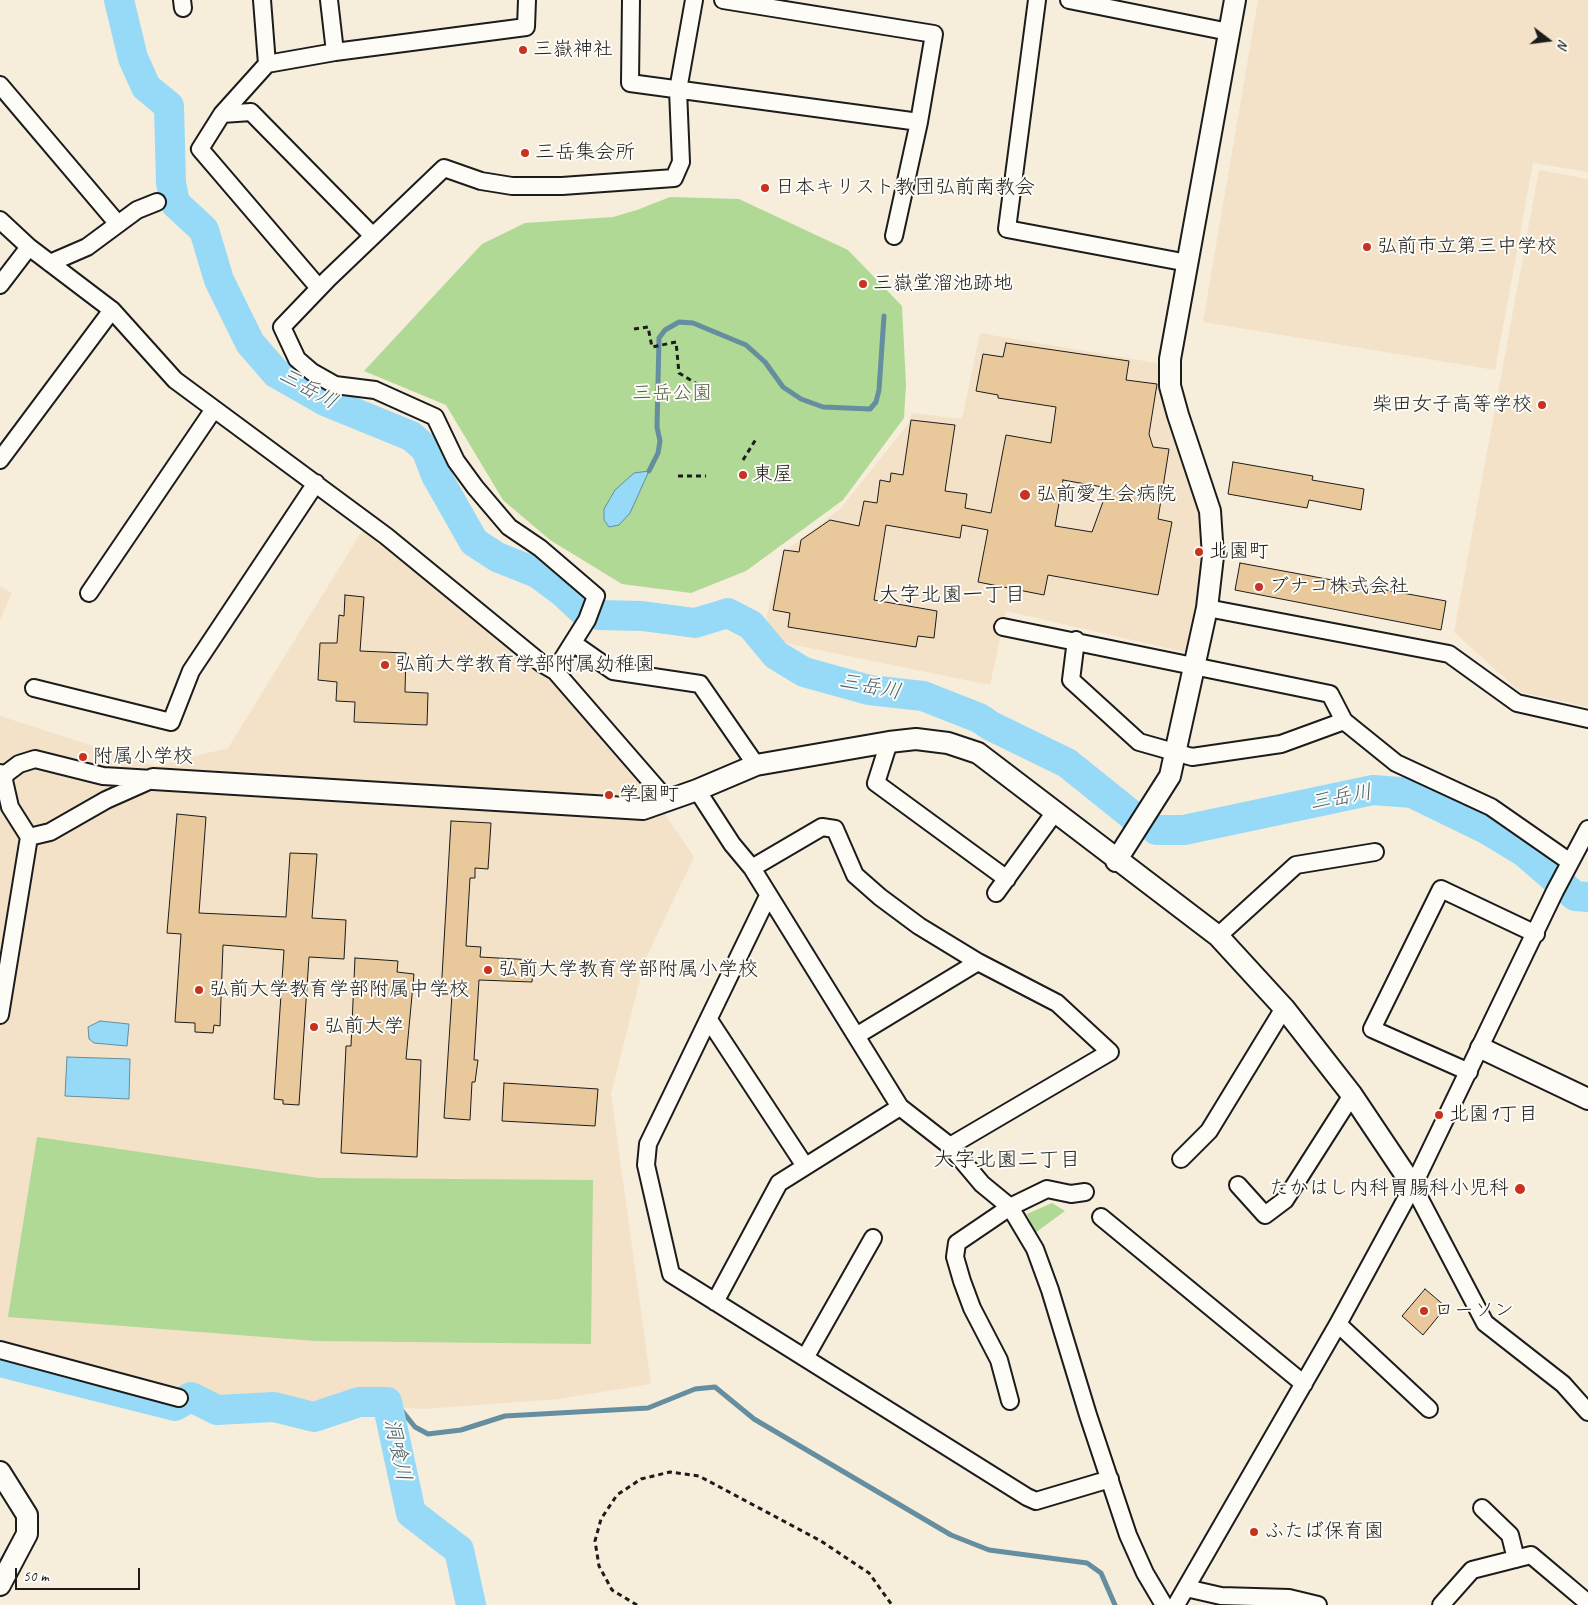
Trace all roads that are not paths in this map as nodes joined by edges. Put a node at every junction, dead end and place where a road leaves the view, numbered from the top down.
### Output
1 (262, 0) edge
2 (329, 0) edge
3 (527, 0) edge
4 (631, 0) edge
5 (694, 0) edge
6 (723, 0) edge
7 (1037, 0) edge
8 (1068, 0) edge
9 (1235, 0) edge
10 (1229, 32) junction
11 (335, 52) junction
12 (267, 64) junction
13 (0, 85) edge
14 (678, 90) junction
15 (222, 114) junction
16 (919, 122) junction
17 (157, 202) dead end
18 (0, 220) edge
19 (118, 224) junction
20 (373, 236) junction
21 (894, 236) dead end
22 (29, 247) junction
23 (50, 263) junction
24 (1188, 263) junction
25 (0, 284) edge
26 (319, 288) junction
27 (112, 310) junction
28 (214, 409) junction
29 (0, 460) edge
30 (316, 484) junction
31 (89, 593) dead end
32 (1207, 608) junction
33 (1003, 627) dead end
34 (1076, 640) junction
35 (572, 643) junction
36 (1194, 666) junction
37 (555, 671) junction
38 (34, 688) dead end
39 (1588, 719) edge
40 (1344, 721) junction
41 (889, 742) junction
42 (1177, 752) junction
43 (756, 765) junction
44 (2, 775) edge
45 (153, 779) junction
46 (697, 790) junction
47 (667, 800) junction
48 (1055, 812) junction
49 (1588, 829) edge
50 (29, 837) junction
51 (1375, 852) dead end
52 (1116, 860) junction
53 (1570, 862) junction
54 (752, 868) junction
55 (1007, 879) junction
56 (996, 893) dead end
57 (768, 896) junction
58 (1536, 934) junction
59 (1218, 936) junction
60 (978, 962) junction
61 (1284, 1008) junction
62 (0, 1015) edge
63 (709, 1020) junction
64 (856, 1036) junction
65 (1481, 1048) junction
66 (1469, 1072) junction
67 (1352, 1095) junction
68 (1588, 1100) edge
69 (900, 1107) junction
70 (950, 1146) junction
71 (1181, 1158) dead end
72 (805, 1166) junction
73 (1238, 1185) dead end
74 (1413, 1186) junction
75 (1084, 1192) dead end
76 (1010, 1207) junction
77 (1101, 1217) dead end
78 (873, 1238) dead end
79 (715, 1302) junction
80 (1338, 1324) junction
81 (0, 1350) edge
82 (805, 1358) junction
83 (1304, 1384) junction
84 (179, 1398) dead end
85 (1010, 1401) dead end
86 (1429, 1409) dead end
87 (1588, 1412) edge
88 (0, 1472) edge
89 (1110, 1479) junction
90 (1482, 1508) dead end
91 (1516, 1559) junction
92 (5, 1565) edge
93 (0, 1586) edge
94 (1186, 1588) junction
95 (1588, 1603) edge
96 (1164, 1605) edge
97 (1176, 1605) edge
98 (1318, 1605) edge
99 (1441, 1605) edge

1 - 12 street
2 - 11 street
3 - 11 street
4 - 14 street
5 - 14 street
6 - 16 street
7 - 24 street
8 - 10 street
9 - 10 street
10 - 24 street
11 - 12 street
12 - 15 street
13 - 19 street
14 - 16 street
14 - 20 street
15 - 20 street
15 - 26 street
16 - 21 street
17 - 19 street
18 - 22 street
19 - 23 street
20 - 26 street
22 - 23 street
22 - 25 street
23 - 27 street
24 - 32 street
26 - 35 street
27 - 28 street
27 - 29 street
28 - 30 street
28 - 31 street
30 - 37 street
30 - 38 street
32 - 36 street
32 - 39 street
33 - 34 street
34 - 36 street
34 - 42 street
35 - 37 street
35 - 43 street
36 - 40 street
36 - 42 street
37 - 47 street
40 - 42 street
40 - 53 street
41 - 43 street
41 - 48 street
41 - 55 street
42 - 52 street
43 - 46 street
44 - 45 street
44 - 50 street
45 - 47 street
45 - 50 street
46 - 47 street
46 - 54 street
48 - 52 street
48 - 55 street
49 - 53 street
50 - 62 street
51 - 59 street
52 - 59 street
53 - 58 street
54 - 57 street
54 - 60 street
55 - 56 street
57 - 63 street
57 - 64 street
58 - 65 street
58 - 66 street
59 - 61 street
60 - 64 street
60 - 70 street
61 - 67 street
61 - 71 street
63 - 72 street
63 - 79 street
64 - 69 street
65 - 66 street
65 - 68 street
66 - 74 street
67 - 73 street
67 - 74 street
69 - 70 street
69 - 72 street
70 - 76 street
72 - 79 street
74 - 80 street
74 - 87 street
75 - 76 street
76 - 85 street
76 - 89 street
77 - 83 street
78 - 82 street
79 - 82 street
80 - 83 street
80 - 86 street
81 - 84 street
82 - 89 street
83 - 94 street
88 - 92 street
89 - 96 street
90 - 91 street
91 - 95 street
91 - 99 street
92 - 93 street
94 - 97 street
94 - 98 street

